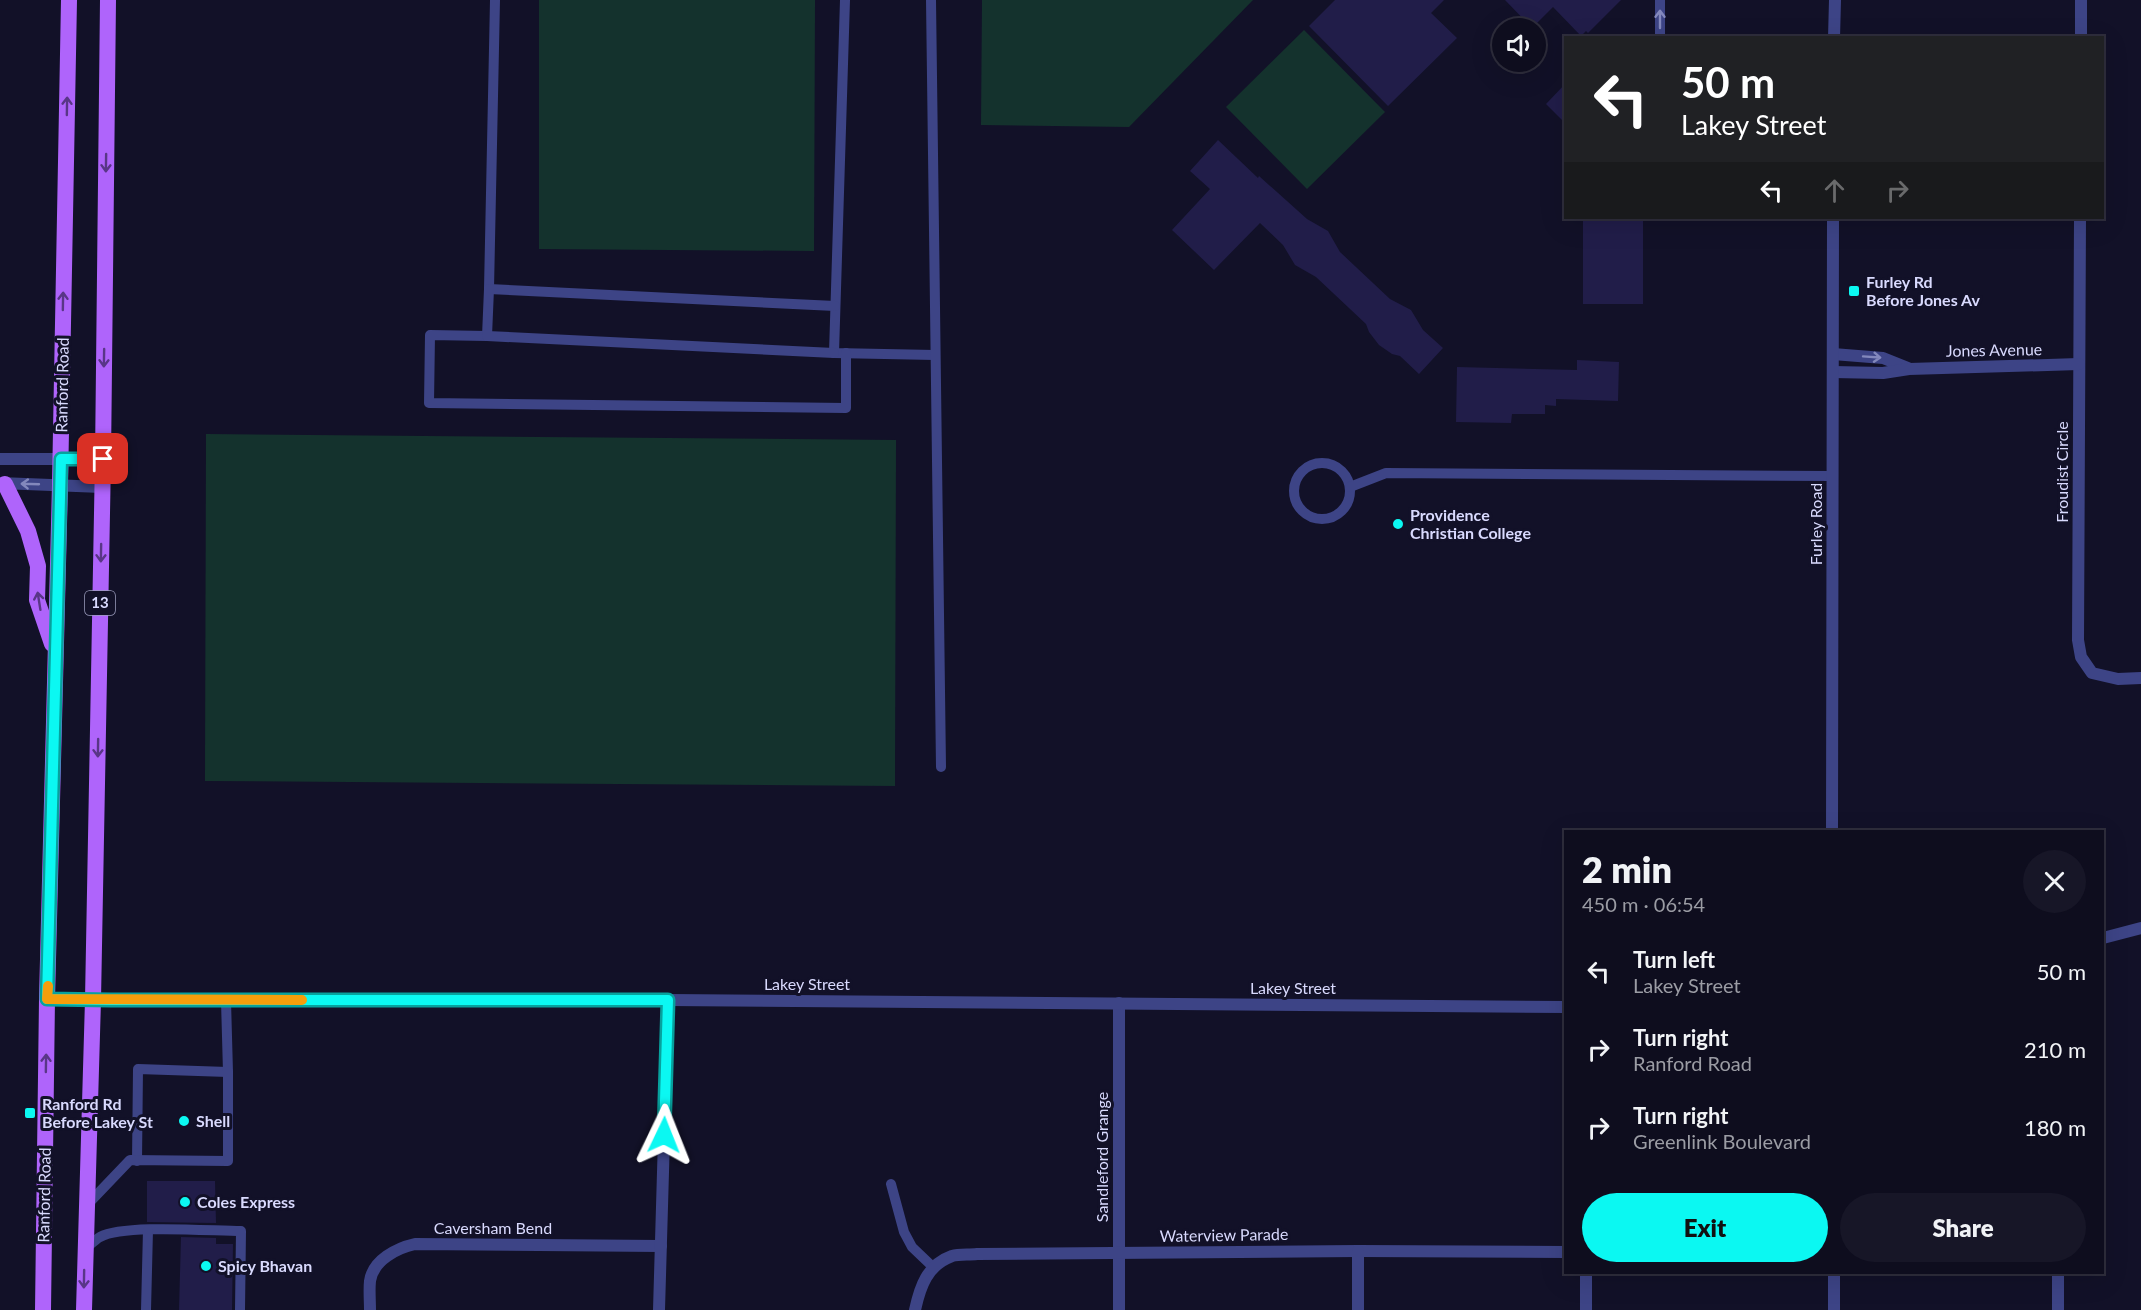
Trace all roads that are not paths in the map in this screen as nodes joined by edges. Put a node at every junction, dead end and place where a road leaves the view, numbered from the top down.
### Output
1 (69, 0) edge
2 (108, 0) edge
3 (495, 0) edge
4 (845, 0) edge
5 (931, 0) edge
6 (1660, 0) edge
7 (1835, 0) edge
8 (2081, 0) edge
9 (1660, 36) edge
10 (1834, 36) edge
11 (2081, 36) edge
12 (1833, 219) edge
13 (2080, 219) edge
14 (489, 289) junction
15 (835, 306) junction
16 (487, 336) junction
17 (834, 353) junction
18 (846, 353) junction
19 (1833, 354) junction
20 (936, 355) junction
21 (2079, 364) junction
22 (1909, 369) junction
23 (1833, 372) junction
24 (0, 459) edge
25 (61, 459) junction
26 (103, 459) junction
27 (1832, 476) junction
28 (2, 483) edge
29 (60, 485) junction
30 (102, 487) junction
31 (1350, 487) junction
32 (56, 656) junction
33 (2141, 678) edge
34 (940, 767) dead end
35 (1832, 830) edge
36 (2141, 928) edge
37 (2104, 938) edge
38 (47, 999) junction
39 (93, 1000) junction
40 (226, 1000) junction
41 (668, 1000) junction
42 (1119, 1004) junction
43 (1564, 1007) edge
44 (228, 1072) junction
45 (137, 1161) junction
46 (891, 1184) dead end
47 (86, 1205) junction
48 (148, 1230) junction
49 (661, 1246) junction
50 (85, 1249) junction
51 (1358, 1251) junction
52 (1564, 1252) edge
53 (1119, 1253) junction
54 (934, 1268) junction
55 (1586, 1274) edge
56 (1834, 1274) edge
57 (2058, 1274) edge
58 (43, 1310) edge
59 (84, 1310) edge
60 (146, 1310) edge
61 (240, 1310) edge
62 (370, 1310) edge
63 (659, 1310) edge
64 (915, 1310) edge
65 (1119, 1310) edge
66 (1358, 1310) edge
67 (1586, 1310) edge
68 (1834, 1310) edge
69 (2058, 1310) edge

25 -> 1 main road, Ranford Road
2 -> 26 main road, 13
3 - 14 lane
4 - 15 lane
5 - 20 lane
9 -> 6 lane
7 - 10 street
8 - 11 street
12 - 19 street, Furley Road
13 - 21 street, Froudist Circle
14 - 15 lane
14 - 16 lane
15 - 17 lane
16 - 17 lane
16 - 18 lane
17 - 18 lane
18 - 20 lane
19 -> 22 street, Jones Avenue
19 - 23 street, Furley Road
20 - 34 lane
21 - 22 street, Jones Avenue
21 - 33 street, Froudist Circle
22 - 23 street, Jones Avenue
23 - 27 street, Furley Road
24 - 25 street
25 - 26 street
25 - 29 main road, Ranford Road
26 - 30 main road, 13
27 - 31 lane
27 - 35 street, Furley Road
29 -> 28 street
32 -> 28 main road
29 - 30 street
29 - 32 main road, Ranford Road
30 -> 39 main road, 13
31 - 31 lane
32 - 38 main road, Ranford Road
36 - 37 street
38 - 39 street, Lakey Street
58 -> 38 main road, Ranford Road
39 - 40 street, Lakey Street
39 - 47 main road, 13
40 - 41 street, Lakey Street
40 - 44 lane
41 - 42 street, Lakey Street
41 - 49 street
42 - 43 street, Lakey Street
42 - 53 street, Sandleford Grange
44 - 45 lane
44 - 45 lane
45 - 47 lane
46 - 54 lane
47 - 50 main road, 13
48 - 50 lane
48 - 60 lane
48 - 61 lane
49 - 62 street, Caversham Bend
49 - 63 street
50 -> 59 main road, 13
51 - 52 street, Waterview Parade
51 - 53 street, Waterview Parade
51 - 66 street
53 - 54 street, Waterview Parade
53 - 65 street, Sandleford Grange
54 - 64 street
55 - 67 street
56 - 68 street
57 - 69 street

